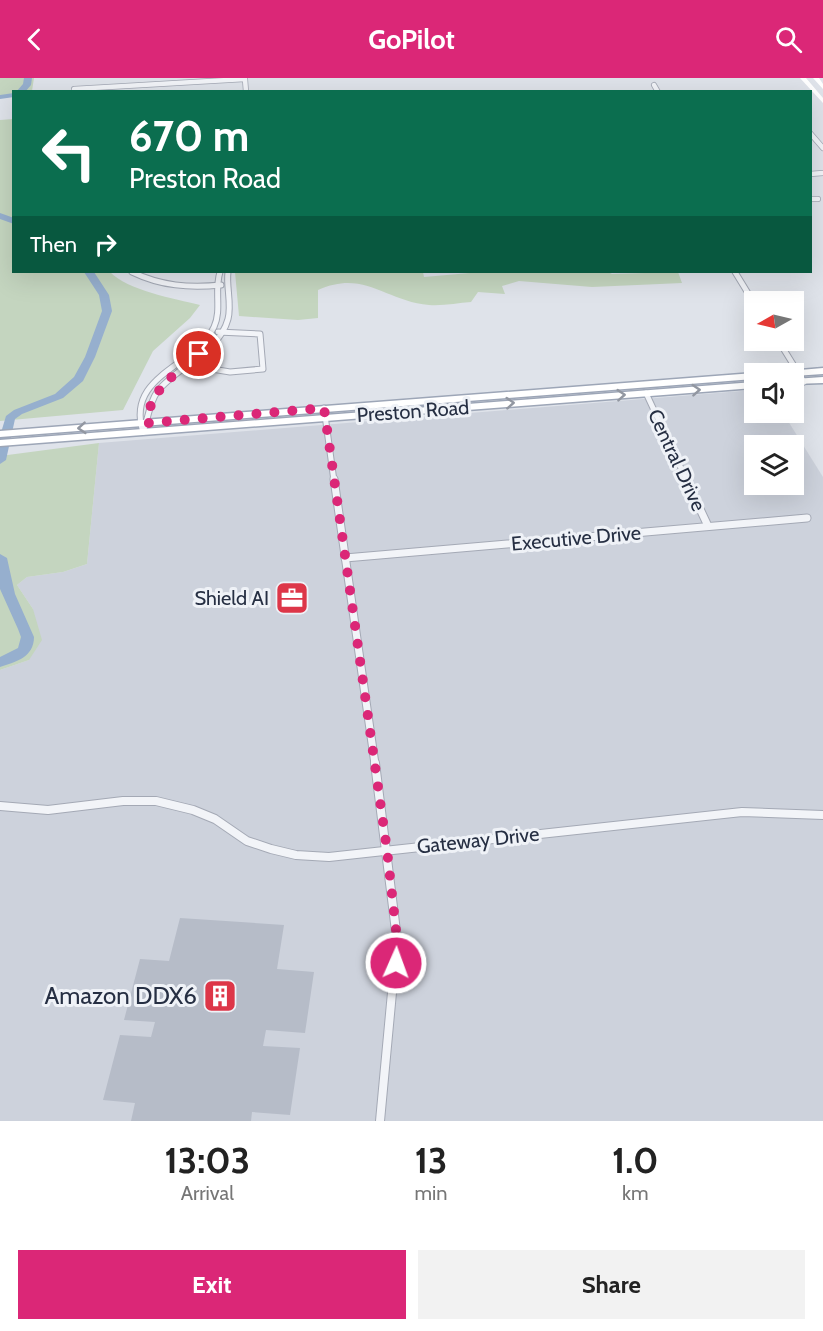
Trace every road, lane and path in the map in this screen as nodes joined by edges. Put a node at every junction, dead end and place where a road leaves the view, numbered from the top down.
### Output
1 (120, 78) edge
2 (802, 78) edge
3 (816, 78) edge
4 (244, 79) edge
5 (654, 86) dead end
6 (119, 87) junction
7 (823, 87) edge
8 (74, 90) edge
9 (656, 90) edge
10 (823, 101) edge
11 (820, 141) edge
12 (823, 148) edge
13 (812, 199) edge
14 (818, 199) dead end
15 (134, 273) edge
16 (220, 273) edge
17 (228, 273) edge
18 (736, 273) edge
19 (227, 285) junction
20 (217, 286) junction
21 (747, 291) edge
22 (212, 331) junction
23 (221, 332) junction
24 (212, 369) dead end
25 (823, 371) edge
26 (804, 373) edge
27 (744, 377) edge
28 (823, 380) edge
29 (804, 381) edge
30 (651, 384) junction
31 (744, 386) edge
32 (646, 393) junction
33 (535, 397) junction
34 (325, 412) junction
35 (143, 426) junction
36 (0, 434) edge
37 (26, 437) junction
38 (0, 443) edge
39 (807, 518) dead end
40 (708, 526) junction
41 (345, 558) junction
42 (0, 806) edge
43 (823, 815) edge
44 (387, 850) junction
45 (380, 1121) edge

1 - 6 street
2 - 10 main road
3 - 7 main road
4 - 6 street
5 - 9 street
6 - 8 street
11 - 12 street
13 - 14 street
15 - 20 street
16 - 20 street
17 - 19 street
18 - 21 street
19 - 20 street
19 - 23 street
20 - 22 street
22 - 23 street
22 - 35 street
23 - 24 street
23 - 35 street
25 - 26 main road
27 - 30 main road, Preston Road
28 - 29 main road
30 - 32 main road
30 - 33 main road, Preston Road
32 -> 31 main road, Preston Road
33 -> 32 main road, Preston Road
32 - 40 street, Central Drive
33 - 34 main road, Preston Road
34 - 35 main road, Preston Road
34 - 41 street
35 - 37 main road, Preston Road
36 - 37 main road, Preston Road
37 - 38 main road, Preston Road
39 - 40 street, Executive Drive
40 - 41 street, Executive Drive
41 - 44 street
42 - 44 street, Gateway Drive
43 - 44 street, Gateway Drive
44 - 45 street

